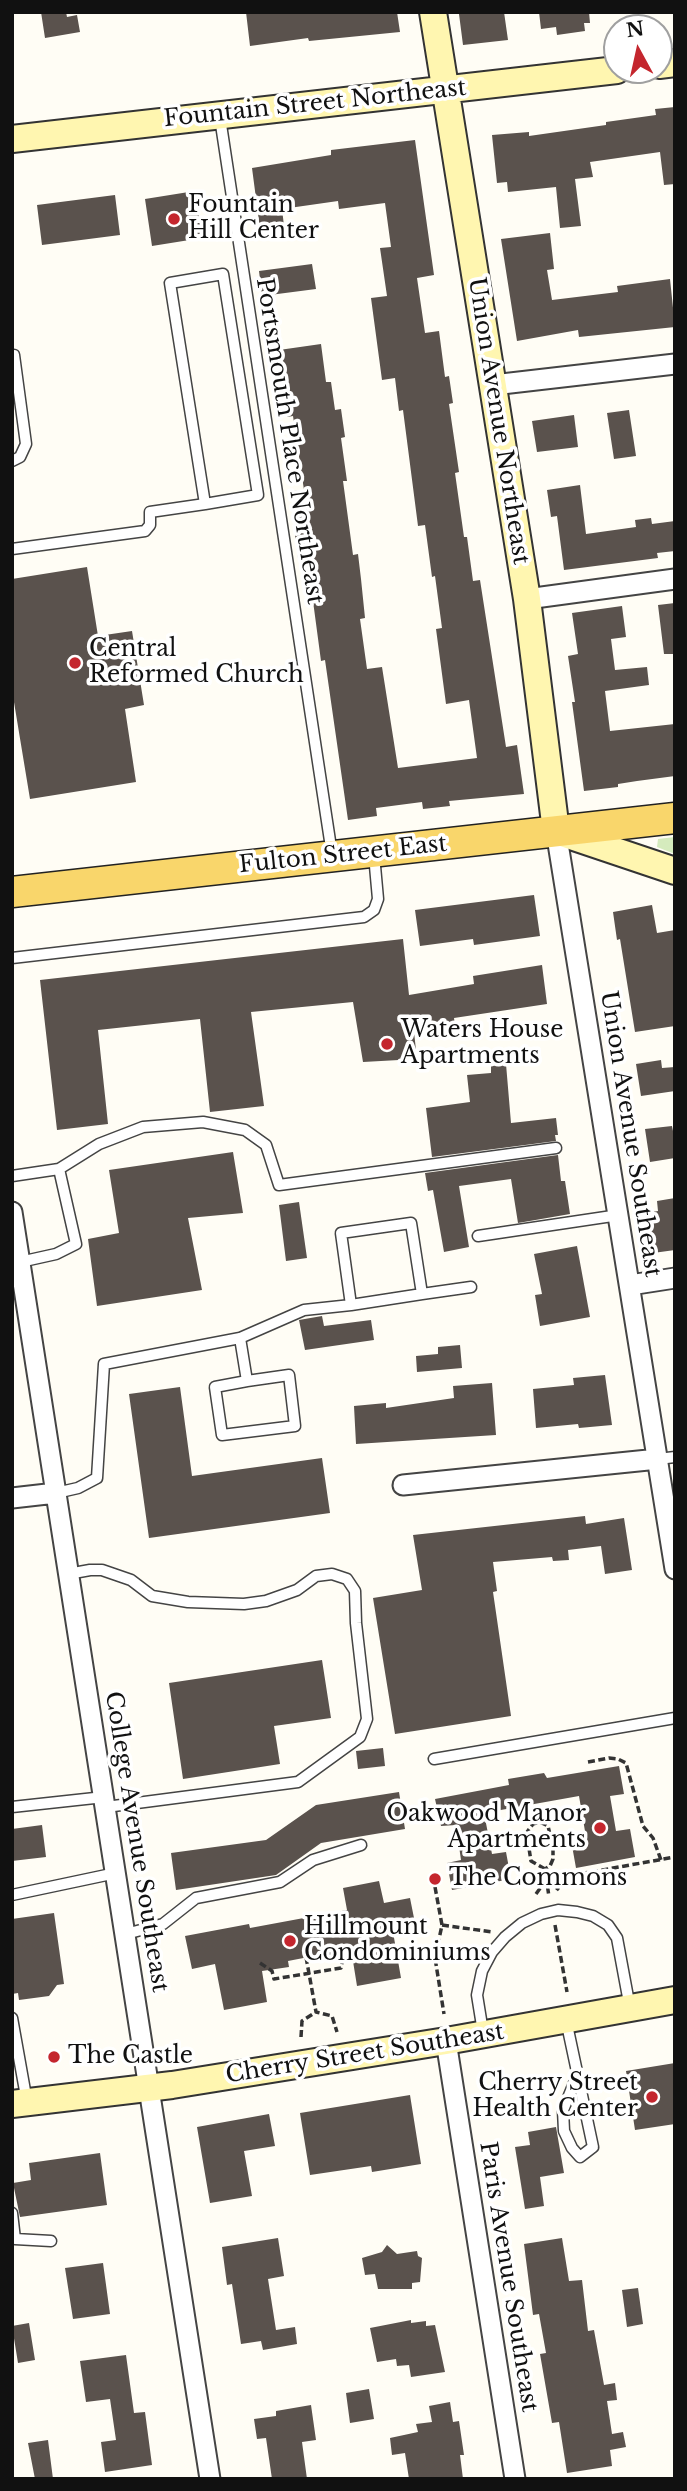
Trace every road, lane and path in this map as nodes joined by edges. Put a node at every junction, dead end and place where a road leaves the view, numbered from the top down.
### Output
1 (433, 12) edge
2 (603, 72) edge
3 (445, 90) junction
4 (220, 114) junction
5 (12, 139) edge
6 (12, 355) edge
7 (675, 364) edge
8 (493, 384) junction
9 (12, 461) edge
10 (205, 504) junction
11 (12, 549) edge
12 (675, 579) edge
13 (527, 599) junction
14 (675, 818) edge
15 (556, 831) junction
16 (374, 852) junction
17 (332, 856) junction
18 (675, 872) edge
19 (12, 892) edge
20 (12, 958) edge
21 (556, 1148) dead end
22 (60, 1169) junction
23 (12, 1176) edge
24 (12, 1212) edge
25 (619, 1215) junction
26 (478, 1236) dead end
27 (20, 1262) junction
28 (675, 1278) edge
29 (630, 1286) junction
30 (471, 1287) dead end
31 (422, 1294) junction
32 (351, 1305) junction
33 (240, 1338) junction
34 (247, 1381) junction
35 (666, 1458) edge
36 (403, 1485) dead end
37 (56, 1493) junction
38 (12, 1498) edge
39 (675, 1569) edge
40 (68, 1574) junction
41 (675, 1718) edge
42 (434, 1759) dead end
43 (588, 1762) dead end
44 (105, 1802) junction
45 (12, 1807) edge
46 (361, 1845) dead end
47 (675, 1857) edge
48 (661, 1860) junction
49 (544, 1869) junction
50 (116, 1873) junction
51 (546, 1880) junction
52 (435, 1887) dead end
53 (559, 1890) dead end
54 (536, 1894) dead end
55 (12, 1895) edge
56 (552, 1912) junction
57 (442, 1925) junction
58 (126, 1934) junction
59 (505, 1937) junction
60 (350, 1947) dead end
61 (306, 1957) dead end
62 (260, 1963) dead end
63 (309, 1973) junction
64 (567, 1992) dead end
65 (675, 2000) edge
66 (631, 2008) junction
67 (316, 2012) junction
68 (444, 2014) dead end
69 (12, 2018) edge
70 (566, 2020) junction
71 (337, 2032) dead end
72 (484, 2035) junction
73 (301, 2037) dead end
74 (446, 2041) junction
75 (576, 2076) junction
76 (150, 2088) junction
77 (20, 2104) edge
78 (12, 2213) edge
79 (51, 2241) dead end
80 (210, 2479) edge
81 (515, 2479) edge

1 - 3 street, Union Avenue Northeast
2 - 3 street, Fountain Street Northeast
3 - 4 street, Fountain Street Northeast
3 - 8 street, Union Avenue Northeast
4 - 5 street, Fountain Street Northeast
4 - 17 lane, Portsmouth Place Northeast
6 - 9 lane
7 - 8 street
8 - 13 street, Union Avenue Northeast
10 - 10 lane
10 - 11 lane
12 - 13 street
13 - 15 street, Union Avenue Northeast
14 - 15 main road, Fulton Street East
15 - 16 main road, Fulton Street East
15 - 18 street
15 - 25 street, Union Avenue Southeast
16 - 17 main road, Fulton Street East
16 - 20 lane
17 - 19 main road, Fulton Street East
21 - 22 lane
22 - 23 lane
22 - 27 lane
24 - 27 street, College Avenue Southeast
25 - 26 lane
25 - 29 street, Union Avenue Southeast
27 - 37 street, College Avenue Southeast
28 - 29 street
29 - 35 street, Union Avenue Southeast
30 - 31 lane
31 - 32 lane
31 - 32 lane
32 - 33 lane
33 - 34 lane
33 - 37 lane
34 - 34 lane
35 - 36 street
35 - 39 street, Union Avenue Southeast
37 - 38 street
37 - 40 street, College Avenue Southeast
40 - 44 street, College Avenue Southeast
40 - 44 lane
41 - 42 lane
43 - 48 path
44 - 45 lane
44 - 50 street, College Avenue Southeast
46 - 58 lane
47 - 48 path
48 - 51 path
49 - 49 path
49 - 51 path
50 - 55 lane
50 - 58 street, College Avenue Southeast
51 - 53 path
51 - 54 path
51 - 56 path
52 - 57 path
56 - 59 lane
56 - 64 path
56 - 66 lane
57 - 59 path
57 - 68 path
58 - 76 street, College Avenue Southeast
59 - 72 lane
60 - 63 path
61 - 63 path
62 - 63 path
63 - 67 path
65 - 66 street, Cherry Street Southeast
66 - 70 street, Cherry Street Southeast
67 - 71 path
67 - 73 path
69 - 77 lane
70 - 72 street, Cherry Street Southeast
70 - 75 lane
72 - 74 street, Cherry Street Southeast
74 - 76 street, Cherry Street Southeast
74 - 81 street, Paris Avenue Southeast
75 - 75 lane
76 - 77 street, Cherry Street Southeast
76 - 80 street, College Avenue Southeast
78 - 79 lane

